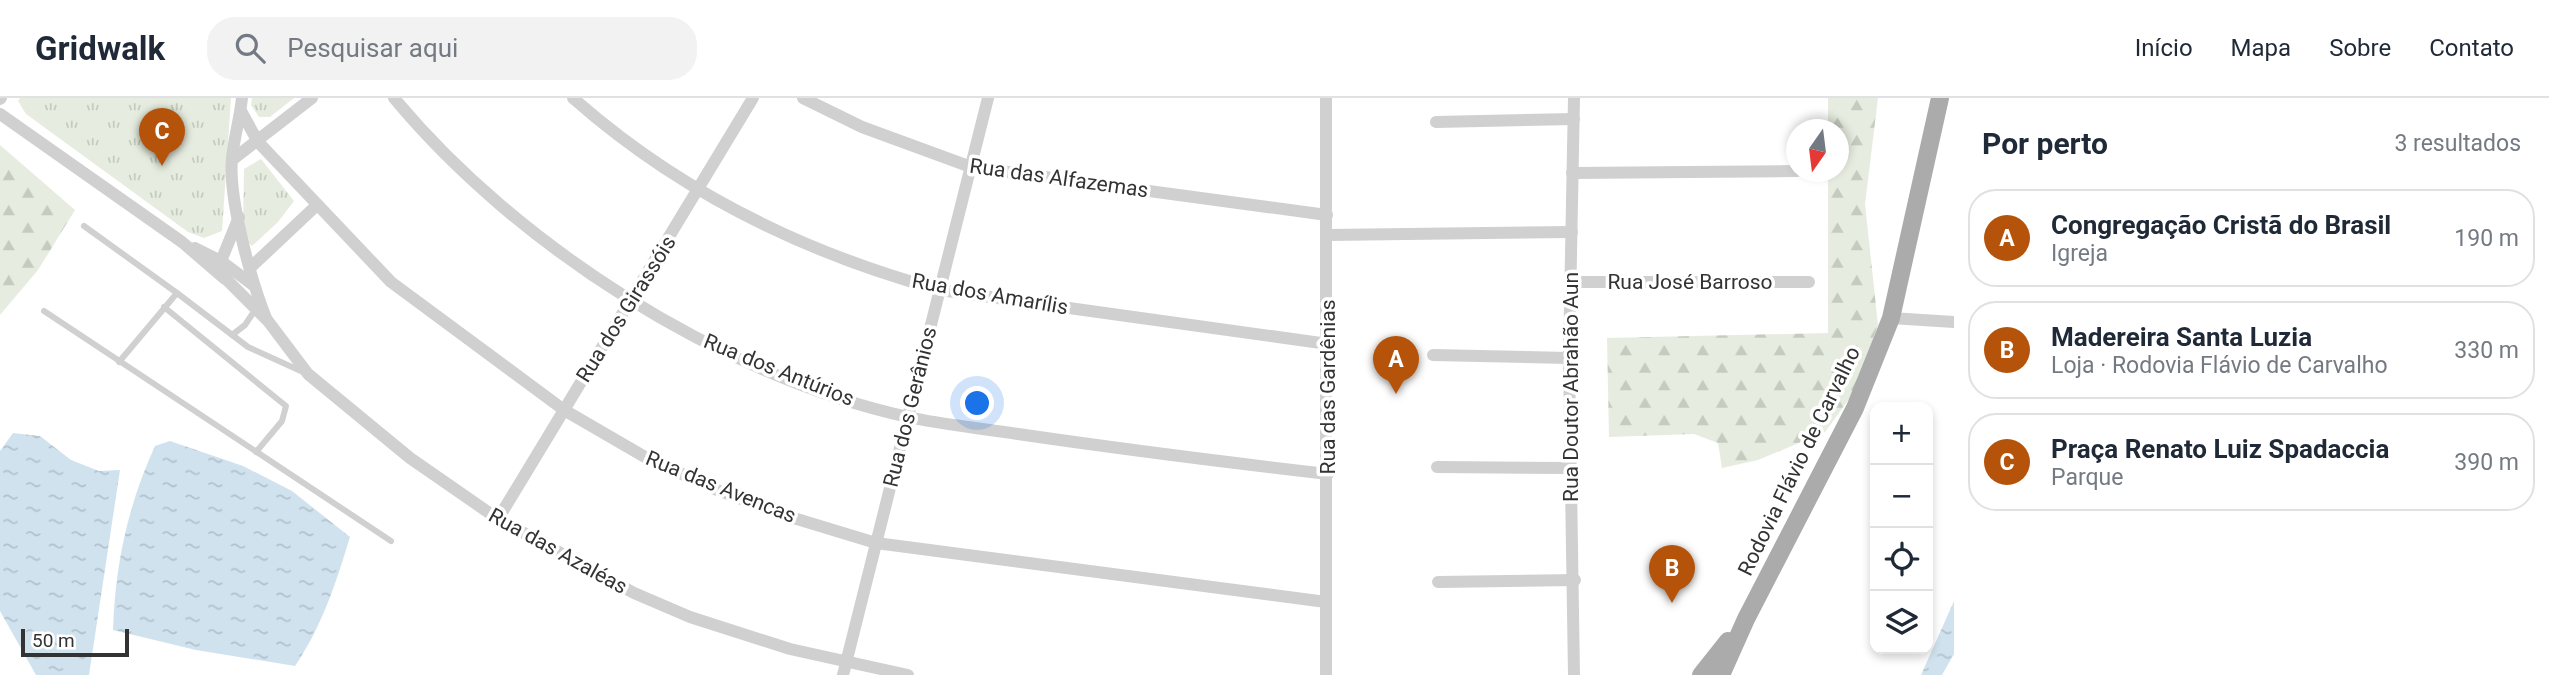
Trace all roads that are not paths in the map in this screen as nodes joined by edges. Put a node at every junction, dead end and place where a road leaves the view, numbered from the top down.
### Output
1 (312, 98) edge
2 (394, 98) edge
3 (573, 98) edge
4 (753, 98) edge
5 (803, 98) edge
6 (988, 98) edge
7 (1326, 98) edge
8 (1574, 98) edge
9 (1940, 98) edge
10 (242, 104) edge
11 (0, 114) edge
12 (1574, 119) junction
13 (1436, 122) dead end
14 (258, 142) junction
15 (232, 160) junction
16 (971, 167) junction
17 (1786, 171) edge
18 (1573, 173) junction
19 (699, 191) junction
20 (317, 205) junction
21 (1327, 215) junction
22 (239, 217) junction
23 (84, 226) dead end
24 (1572, 232) junction
25 (1327, 235) junction
26 (182, 242) junction
27 (221, 261) junction
28 (250, 268) junction
29 (226, 279) junction
30 (1571, 282) junction
31 (1808, 282) dead end
32 (253, 285) junction
33 (940, 290) junction
34 (177, 293) junction
35 (632, 299) junction
36 (164, 307) junction
37 (255, 310) junction
38 (44, 311) dead end
39 (1891, 318) junction
40 (268, 321) junction
41 (1954, 322) edge
42 (232, 335) junction
43 (1328, 344) junction
44 (1433, 355) dead end
45 (1569, 358) junction
46 (119, 362) junction
47 (308, 374) junction
48 (564, 410) junction
49 (907, 417) junction
50 (256, 452) junction
51 (1437, 467) dead end
52 (1570, 468) junction
53 (1328, 474) junction
54 (498, 519) junction
55 (391, 541) dead end
56 (876, 542) junction
57 (1575, 580) junction
58 (1438, 582) dead end
59 (1326, 602) junction
60 (1746, 619) junction
61 (844, 669) edge
62 (908, 675) edge
63 (1326, 675) edge
64 (1574, 675) edge
65 (1701, 675) edge
66 (1721, 675) edge

1 - 14 street
2 - 35 street, Rua dos Antúrios
3 - 19 street, Rua dos Amarílis
4 - 19 street, Rua dos Girassóis
5 - 16 street, Rua das Alfazemas
6 - 16 street, Rua dos Gerânios
7 - 21 street, Rua das Gardênias
8 - 12 street, Rua Doutor Abrahão Aun
9 - 39 main road, Rodovia Flávio de Carvalho
10 - 14 street, Rua das Avencas
10 - 15 street, Rua das Azaléas
11 - 26 street
12 - 13 street
12 - 18 street, Rua Doutor Abrahão Aun
14 - 15 street
14 - 20 street, Rua das Avencas
15 - 22 street, Rua das Azaléas
16 - 21 street, Rua das Alfazemas
16 - 33 street, Rua dos Gerânios
17 - 18 street
18 - 24 street, Rua Doutor Abrahão Aun
19 - 33 street, Rua dos Amarílis
19 - 35 street, Rua dos Girassóis
20 - 28 street
20 - 48 street, Rua das Avencas
21 - 25 street, Rua das Gardênias
22 - 27 street, Rua das Azaléas
22 - 28 street, Rua das Azaléas
23 - 34 lane
24 - 25 street
24 - 30 street, Rua Doutor Abrahão Aun
25 - 43 street, Rua das Gardênias
26 - 27 street
26 - 29 street
27 - 29 street, Rua das Azaléas
27 - 32 street
28 - 32 street, Rua das Azaléas
29 - 37 street, Rua das Azaléas
30 - 31 street, Rua José Barroso
30 - 45 street, Rua Doutor Abrahão Aun
32 - 40 street, Rua das Azaléas
33 - 43 street, Rua dos Amarílis
33 - 49 street, Rua dos Gerânios
34 - 36 lane
34 - 42 lane
35 - 48 street, Rua dos Girassóis
35 - 49 street, Rua dos Antúrios
36 - 46 lane
36 - 50 lane
37 - 40 street, Rua das Azaléas
37 - 42 lane
38 - 46 lane
39 - 41 street
39 - 60 main road, Rodovia Flávio de Carvalho
40 - 47 street, Rua das Azaléas
42 - 47 lane
43 - 53 street, Rua das Gardênias
44 - 45 street
45 - 52 street, Rua Doutor Abrahão Aun
46 - 50 lane
47 - 54 street, Rua das Azaléas
48 - 54 street, Rua dos Girassóis
48 - 56 street, Rua das Avencas
49 - 53 street, Rua dos Antúrios
49 - 56 street, Rua dos Gerânios
50 - 55 lane
51 - 52 street
52 - 57 street, Rua Doutor Abrahão Aun
53 - 59 street, Rua das Gardênias
54 - 61 street, Rua das Azaléas
56 - 59 street, Rua das Avencas
56 - 61 street, Rua dos Gerânios
57 - 58 street
57 - 64 street, Rua Doutor Abrahão Aun
59 - 63 street, Rua das Gardênias
60 - 65 main road
60 - 66 main road, Rodovia Flávio de Carvalho
61 - 62 street, Rua das Azaléas

